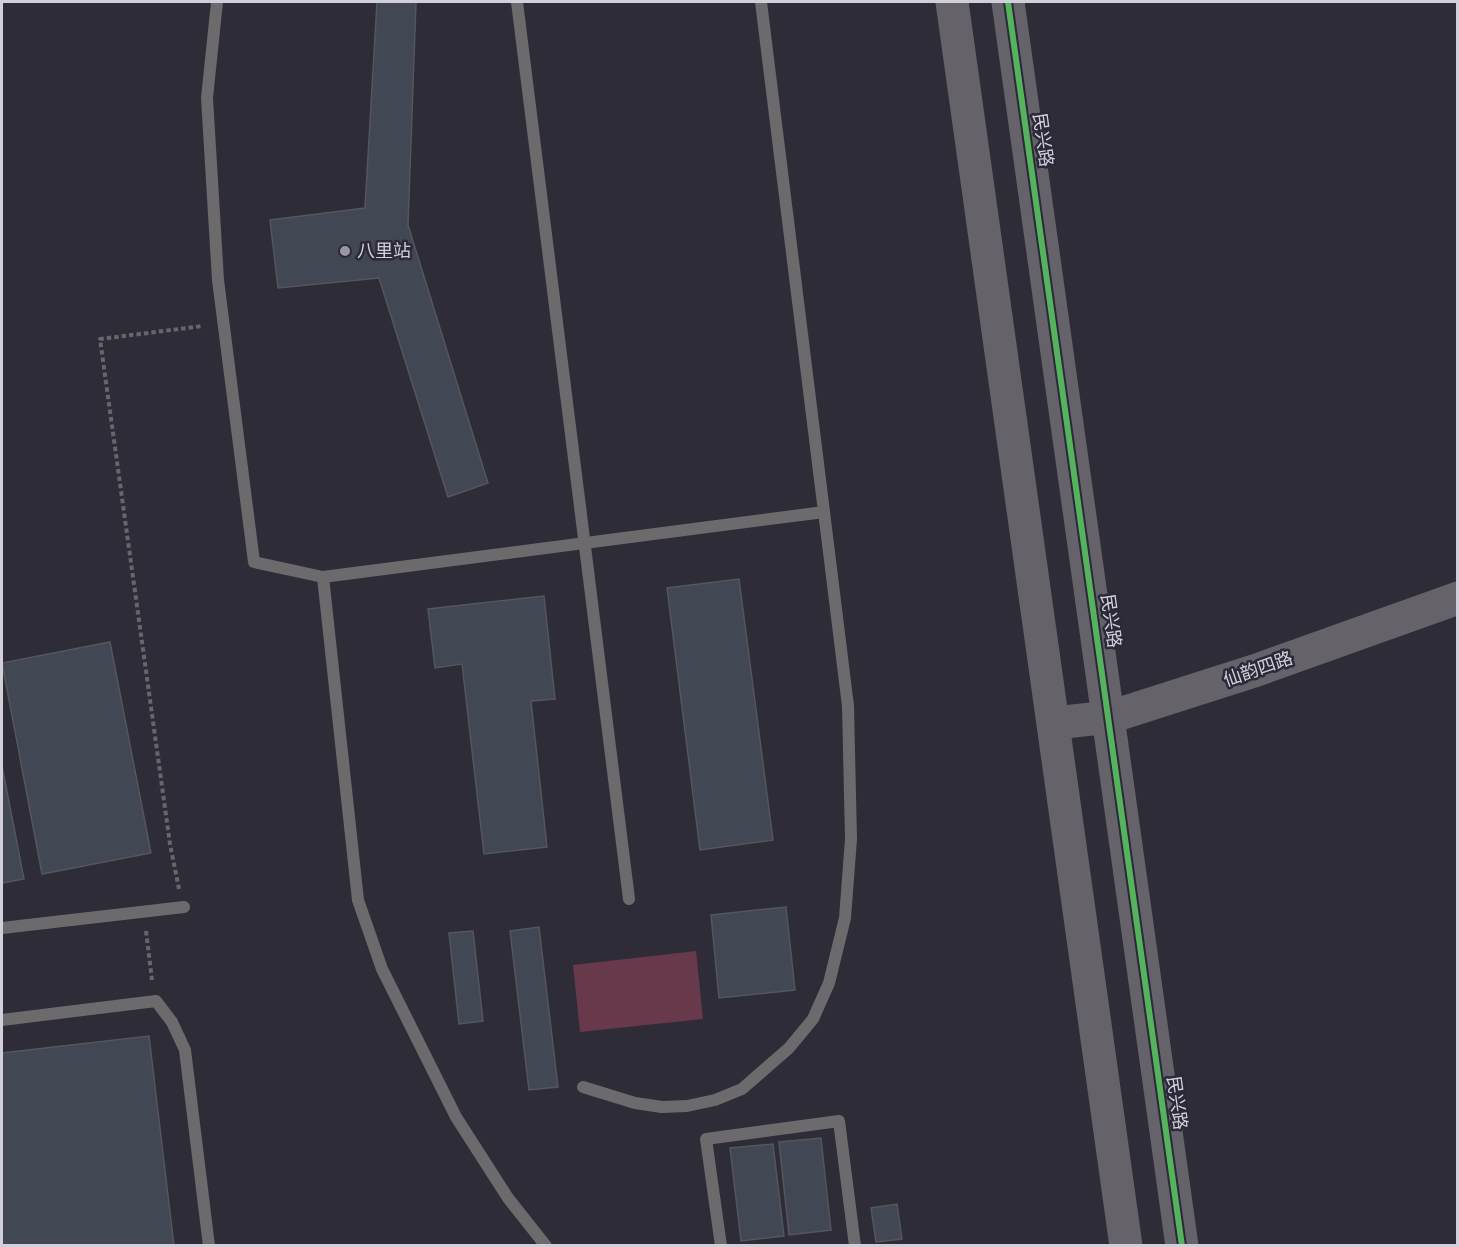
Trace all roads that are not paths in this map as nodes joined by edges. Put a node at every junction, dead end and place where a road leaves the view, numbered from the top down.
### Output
1 (217, 2) edge
2 (517, 2) edge
3 (761, 2) edge
4 (952, 2) edge
5 (1008, 2) edge
6 (824, 512) junction
7 (584, 543) junction
8 (323, 577) junction
9 (1458, 598) edge
10 (1110, 717) junction
11 (1054, 723) junction
12 (629, 899) dead end
13 (183, 907) road end
14 (2, 928) edge
15 (2, 1020) edge
16 (583, 1087) dead end
17 (209, 1245) edge
18 (546, 1245) edge
19 (720, 1245) edge
20 (855, 1245) edge
21 (1126, 1245) edge
22 (1182, 1245) edge

1 - 8 lane
2 - 7 lane
3 - 6 lane
4 - 11 street
5 - 10 street, 民兴路
6 - 7 lane
6 - 16 lane
7 - 8 lane
7 - 12 lane
8 - 18 lane
9 - 10 street, 仙韵四路
10 - 11 street, 仙韵四路
10 - 22 street, 民兴路
11 - 21 street
13 - 14 lane
15 - 17 lane
19 - 20 lane

